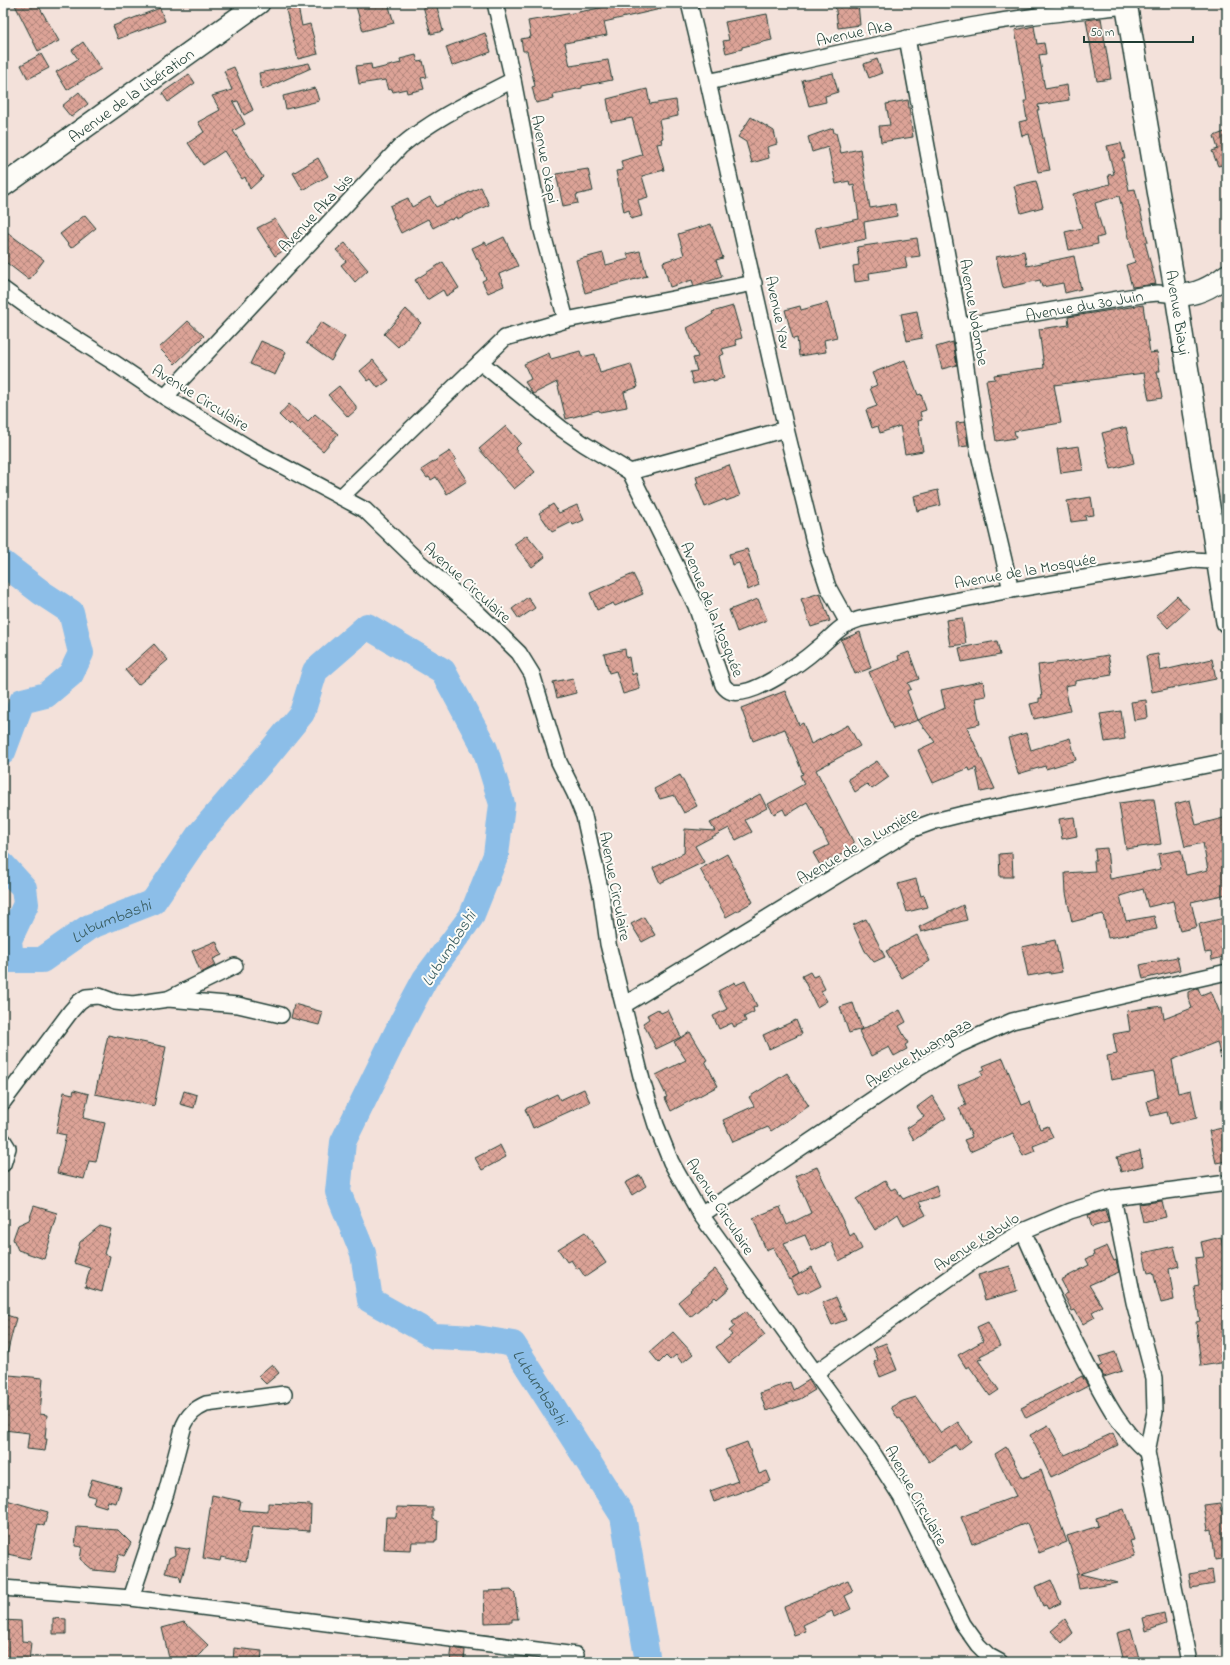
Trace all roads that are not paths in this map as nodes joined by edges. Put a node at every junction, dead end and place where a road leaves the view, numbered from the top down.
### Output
1 (259, 3) edge
2 (495, 3) edge
3 (689, 3) edge
4 (1126, 4) edge
5 (907, 38) junction
6 (513, 80) junction
7 (708, 82) junction
8 (3, 186) edge
9 (1227, 275) edge
10 (754, 283) junction
11 (3, 289) edge
12 (1176, 295) junction
13 (566, 320) junction
14 (960, 326) junction
15 (480, 362) junction
16 (165, 397) junction
17 (786, 429) junction
18 (630, 472) junction
19 (342, 496) junction
20 (1222, 562) edge
21 (1011, 590) junction
22 (1227, 622) edge
23 (848, 623) junction
24 (1227, 761) edge
25 (236, 966) dead end
26 (1227, 972) edge
27 (168, 999) junction
28 (624, 1005) junction
29 (281, 1015) dead end
30 (3, 1102) edge
31 (5, 1142) edge
32 (3, 1164) edge
33 (1227, 1183) edge
34 (1114, 1198) junction
35 (702, 1215) junction
36 (1023, 1231) junction
37 (815, 1373) junction
38 (284, 1394) dead end
39 (1147, 1452) junction
40 (3, 1588) edge
41 (131, 1598) junction
42 (576, 1655) dead end
43 (1000, 1662) edge
44 (1189, 1662) edge

1 - 8 street, Avenue de la Libération
2 - 6 street, Avenue Okapi
3 - 7 street, Avenue Yav
4 - 5 street, Avenue Aka
4 - 12 street, Avenue Biayi
5 - 7 street, Avenue Aka
5 - 14 street, Avenue Ndombe
6 - 13 street, Avenue Okapi
6 - 16 street, Avenue Aka bis
7 - 10 street, Avenue Yav
9 - 12 street, Avenue du 30 Juin
10 - 13 street
10 - 17 street, Avenue Yav
11 - 16 street, Avenue Circulaire
12 - 14 street, Avenue du 30 Juin
12 - 20 street, Avenue Biayi
13 - 15 street
14 - 21 street, Avenue Ndombe
15 - 18 street
15 - 19 street
16 - 19 street, Avenue Circulaire
17 - 18 street
17 - 23 street, Avenue Yav
18 - 23 street, Avenue de la Mosquée
19 - 28 street, Avenue Circulaire
20 - 21 street, Avenue de la Mosquée
20 - 22 street, Avenue Biayi
21 - 23 street, Avenue de la Mosquée
24 - 28 street, Avenue de la Lumière
25 - 27 street
26 - 35 street, Avenue Mwangaza
27 - 29 street
27 - 30 street
28 - 35 street, Avenue Circulaire
31 - 32 street
33 - 34 street, Avenue Kabulo
34 - 36 street, Avenue Kabulo
34 - 39 street
35 - 37 street, Avenue Circulaire
36 - 37 street, Avenue Kabulo
36 - 39 street
37 - 43 street, Avenue Circulaire
38 - 41 street
39 - 44 street
40 - 41 street
41 - 42 street

